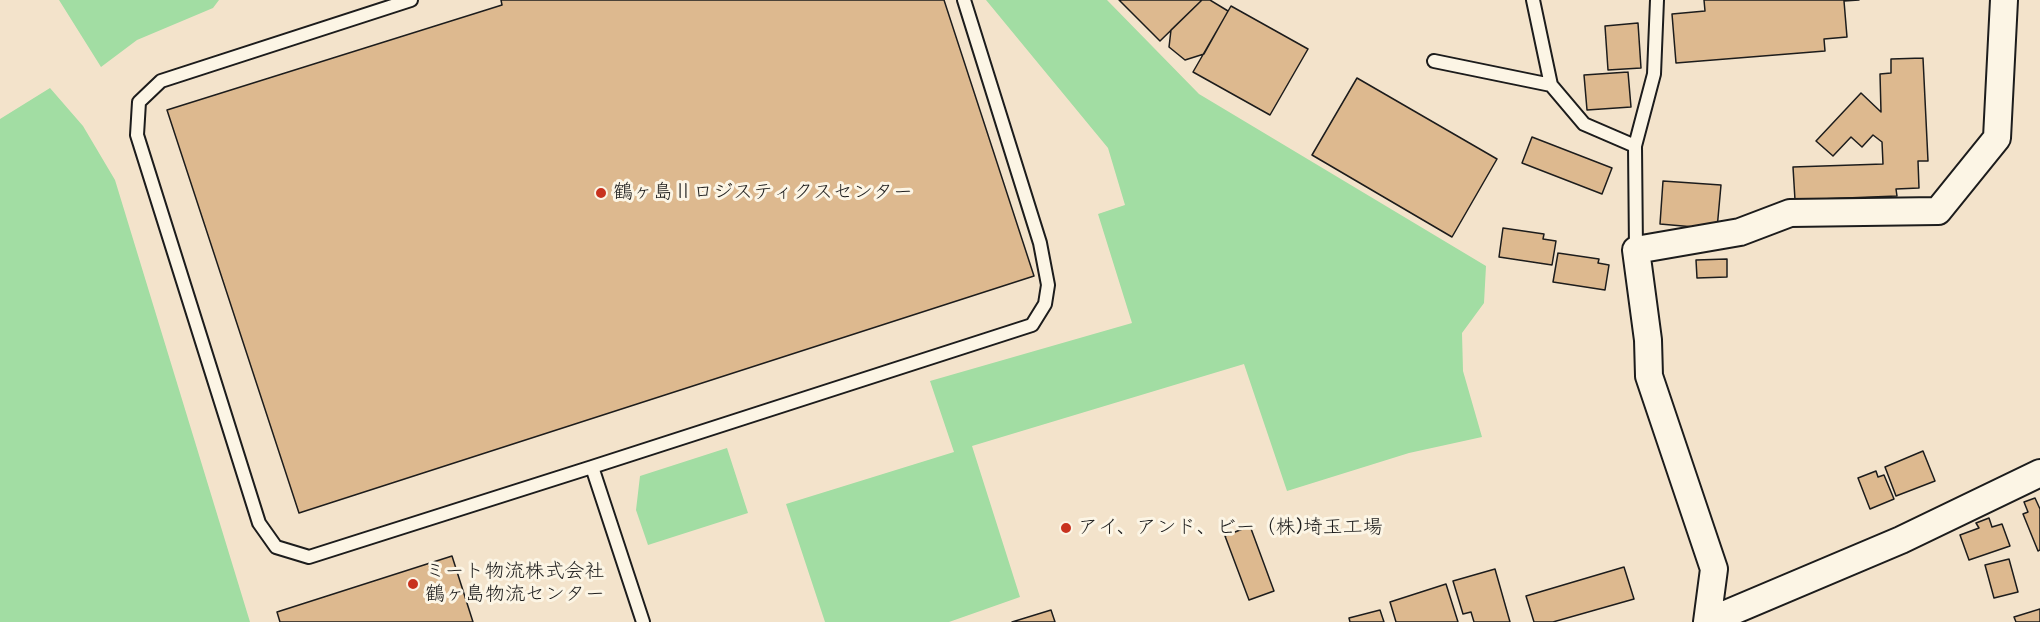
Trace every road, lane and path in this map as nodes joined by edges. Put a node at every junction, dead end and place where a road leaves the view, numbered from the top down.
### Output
1 (411, 0) edge
2 (964, 0) edge
3 (1533, 0) edge
4 (1657, 0) edge
5 (2004, 0) edge
6 (1434, 61) dead end
7 (1551, 85) junction
8 (1635, 146) junction
9 (1636, 250) junction
10 (592, 467) junction
11 (2040, 473) edge
12 (643, 622) edge
13 (1707, 622) edge

1 - 10 lane
2 - 10 lane
3 - 7 lane
4 - 8 lane
5 - 9 street
6 - 7 lane
7 - 8 lane
8 - 9 lane
9 - 13 street
10 - 12 lane
11 - 13 street

